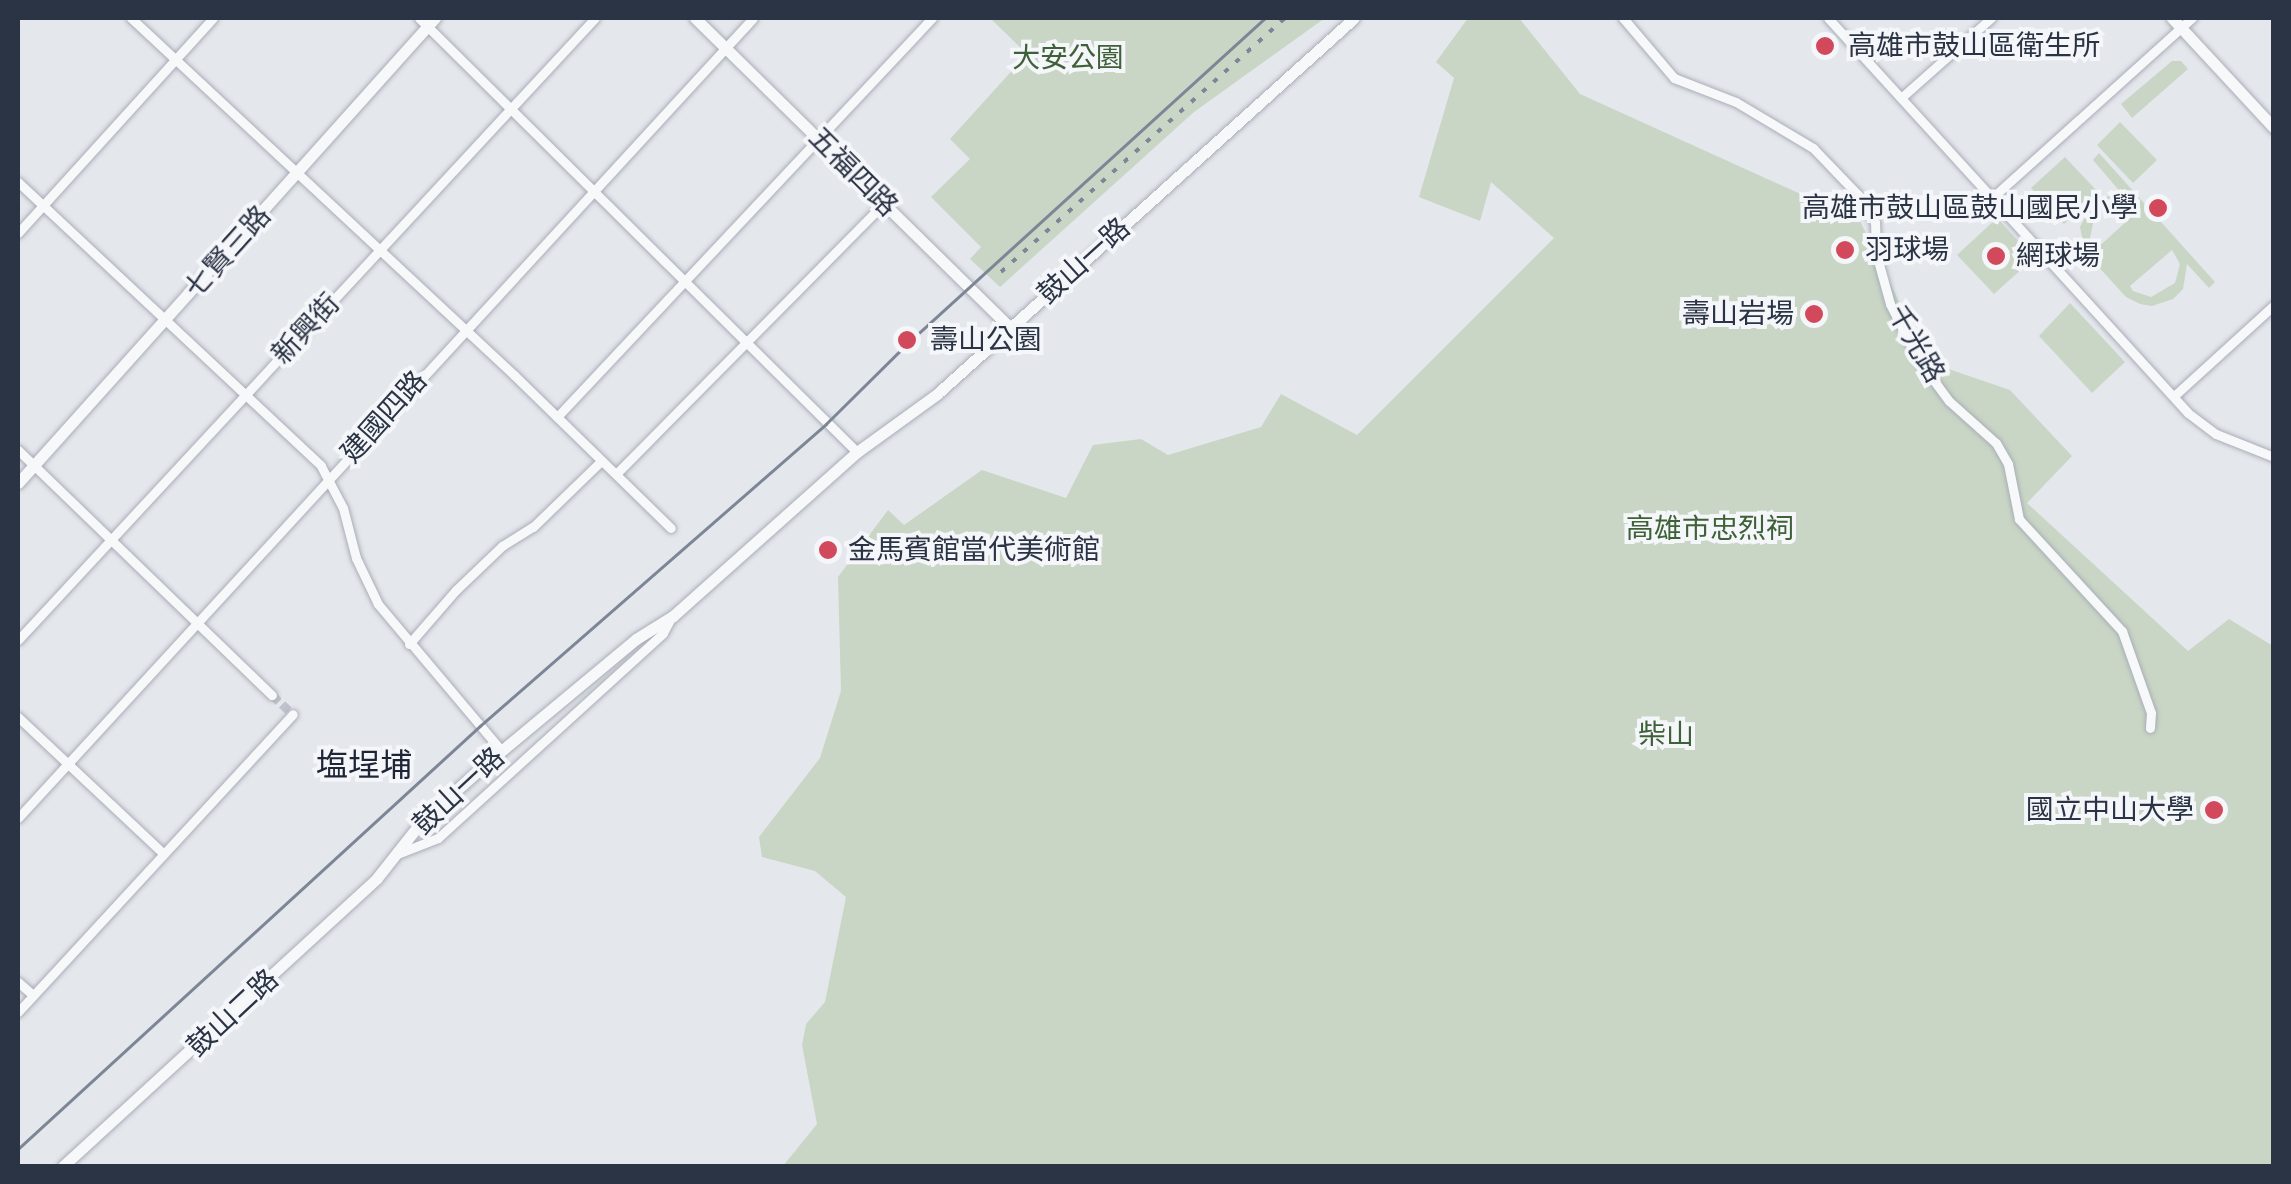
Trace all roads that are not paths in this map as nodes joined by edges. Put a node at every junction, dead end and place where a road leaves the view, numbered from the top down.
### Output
1 (131, 18) edge
2 (213, 18) edge
3 (596, 18) edge
4 (695, 18) edge
5 (754, 18) edge
6 (932, 18) edge
7 (1354, 18) edge
8 (1623, 18) edge
9 (1828, 18) edge
10 (1991, 18) edge
11 (2192, 18) edge
12 (427, 20) edge
13 (2176, 23) edge
14 (726, 48) junction
15 (175, 59) junction
16 (1902, 97) junction
17 (512, 107) junction
18 (2273, 127) edge
19 (819, 138) junction
20 (299, 173) junction
21 (18, 182) edge
22 (596, 188) junction
23 (1993, 197) junction
24 (884, 203) junction
25 (42, 206) junction
26 (18, 233) edge
27 (380, 250) junction
28 (684, 281) junction
29 (2274, 306) edge
30 (165, 321) junction
31 (1010, 328) junction
32 (464, 330) junction
33 (745, 343) junction
34 (244, 396) junction
35 (2174, 396) junction
36 (556, 417) junction
37 (18, 450) edge
38 (857, 452) junction
39 (2274, 457) edge
40 (601, 460) junction
41 (34, 465) junction
42 (616, 474) junction
43 (330, 477) junction
44 (18, 483) edge
45 (671, 528) dead end
46 (110, 540) junction
47 (673, 616) junction
48 (199, 622) junction
49 (18, 640) edge
50 (410, 644) junction
51 (272, 695) tunnel mouth
52 (292, 714) dead end
53 (18, 717) edge
54 (2150, 728) dead end
55 (501, 750) junction
56 (68, 764) junction
57 (18, 818) edge
58 (163, 854) junction
59 (397, 854) junction
60 (18, 982) edge
61 (32, 995) junction
62 (18, 1012) edge
63 (63, 1166) edge

1 - 15 street
2 - 15 street
3 - 17 street, 新興街
4 - 14 street, 五福四路
5 - 14 street, 建國四路
6 - 19 street
7 - 31 street, 鼓山一路
8 - 54 street, 千光路
9 - 16 street
10 - 16 street
11 - 13 street
12 - 17 street
12 - 20 street, 七賢三路
13 - 18 street
13 - 23 street
14 - 19 street, 五福四路
14 - 22 street, 建國四路
15 - 20 street
15 - 25 street
16 - 23 street
17 - 22 street
17 - 27 street, 新興街
19 - 24 street, 五福四路
19 - 28 street
20 - 27 street
20 - 30 street, 七賢三路
21 - 25 street
22 - 28 street
22 - 32 street, 建國四路
23 - 35 street
24 - 31 street, 五福四路
24 - 33 street
25 - 26 street
25 - 30 street
27 - 32 street
27 - 34 street, 新興街
28 - 33 street
28 - 36 street
29 - 35 street
30 - 34 street
30 - 41 street, 七賢三路
31 - 38 street, 鼓山一路
32 - 36 street
32 - 43 street, 建國四路
33 - 38 street
33 - 42 street
34 - 43 street
34 - 46 street, 新興街
35 - 39 street
36 - 40 street
37 - 41 street
38 - 47 street, 鼓山一路
40 - 42 street
40 - 50 street
41 - 44 street, 七賢三路
41 - 46 street
42 - 45 street
43 - 48 street, 建國四路
43 - 50 street
46 - 48 street
46 - 49 street, 新興街
47 - 55 street, 鼓山一路
47 - 59 street, 鼓山一路
48 - 51 street
48 - 56 street, 建國四路
50 - 55 street
52 - 58 street
53 - 56 street
55 - 59 street, 鼓山一路
56 - 57 street, 建國四路
56 - 58 street
58 - 61 street
59 - 63 street, 鼓山二路
60 - 61 street
61 - 62 street

